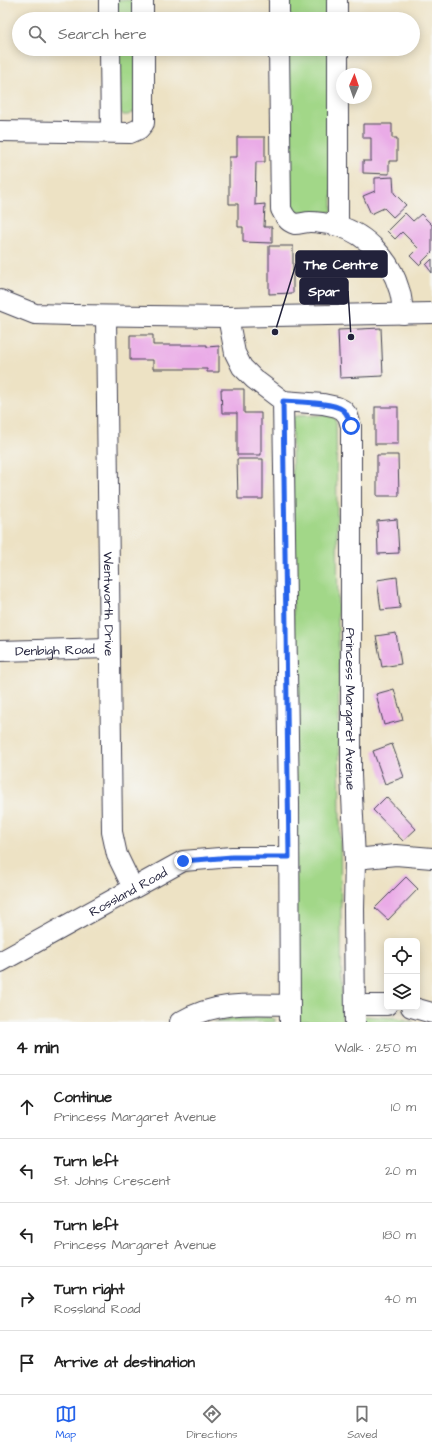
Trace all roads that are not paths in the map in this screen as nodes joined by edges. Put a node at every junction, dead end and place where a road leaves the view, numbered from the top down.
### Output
1 (109, 0) edge
2 (143, 0) edge
3 (279, 0) edge
4 (337, 0) edge
5 (109, 12) edge
6 (144, 12) edge
7 (279, 12) edge
8 (337, 12) edge
9 (110, 56) edge
10 (144, 56) edge
11 (279, 56) edge
12 (338, 56) edge
13 (0, 131) edge
14 (111, 132) junction
15 (338, 226) junction
16 (0, 300) edge
17 (432, 313) edge
18 (403, 314) junction
19 (106, 316) junction
20 (228, 317) junction
21 (283, 401) junction
22 (109, 648) junction
23 (0, 651) edge
24 (289, 857) junction
25 (432, 858) edge
26 (355, 859) junction
27 (133, 888) junction
28 (0, 962) edge
29 (384, 1006) edge
30 (420, 1010) edge
31 (355, 1013) edge
32 (432, 1013) edge
33 (290, 1014) edge
34 (180, 1022) edge

1 - 5 street
2 - 6 street
3 - 7 street
4 - 8 street
9 - 14 street
10 - 14 street
11 - 15 street
12 - 15 street
13 - 14 street
15 - 18 street
16 - 19 street
17 - 18 street
18 - 20 street
19 - 20 street
19 - 22 street, Wentworth Drive
20 - 21 street
21 - 24 street
21 - 26 street, Princess Margaret Avenue
22 - 23 street, Denbigh Road
22 - 27 street, Wentworth Drive
24 - 27 street, Rossland Road
24 - 33 street
25 - 26 street
26 - 31 street, Princess Margaret Avenue
27 - 28 street, Rossland Road
29 - 31 street
30 - 32 street
33 - 34 street

